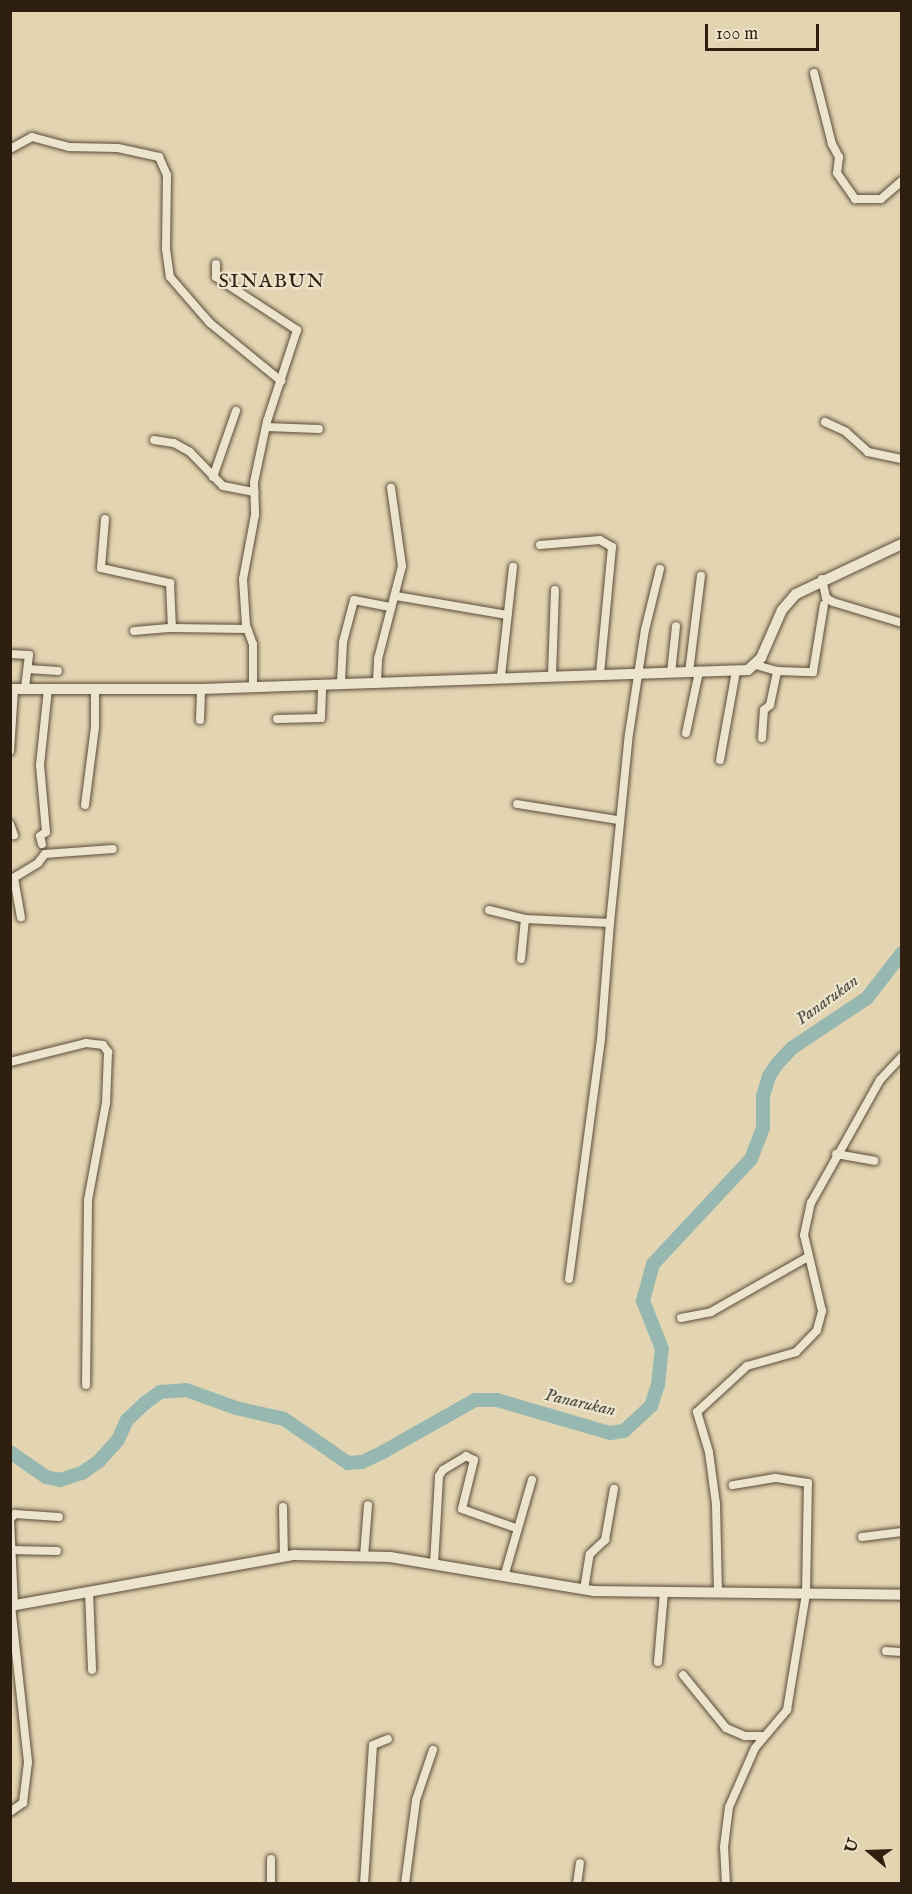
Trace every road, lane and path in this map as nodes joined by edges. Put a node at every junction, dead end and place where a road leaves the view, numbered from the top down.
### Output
1 (814, 73) dead end
2 (10, 149) edge
3 (902, 181) edge
4 (216, 264) dead end
5 (281, 381) junction
6 (236, 411) dead end
7 (825, 422) dead end
8 (266, 427) junction
9 (319, 429) dead end
10 (154, 440) dead end
11 (902, 459) edge
12 (213, 477) junction
13 (391, 488) dead end
14 (254, 492) junction
15 (105, 519) dead end
16 (902, 544) edge
17 (540, 545) dead end
18 (513, 567) dead end
19 (660, 569) dead end
20 (701, 576) dead end
21 (822, 579) junction
22 (555, 590) dead end
23 (396, 596) junction
24 (824, 605) dead end
25 (391, 607) junction
26 (507, 615) junction
27 (902, 623) edge
28 (676, 626) dead end
29 (172, 628) junction
30 (247, 630) junction
31 (134, 631) dead end
32 (10, 654) edge
33 (756, 665) junction
34 (28, 669) junction
35 (58, 671) dead end
36 (735, 671) junction
37 (777, 671) junction
38 (671, 672) junction
39 (694, 672) junction
40 (600, 673) junction
41 (638, 673) junction
42 (552, 675) junction
43 (501, 676) junction
44 (377, 681) junction
45 (341, 682) junction
46 (322, 684) junction
47 (253, 686) junction
48 (95, 688) junction
49 (12, 689) edge
50 (26, 689) junction
51 (48, 689) junction
52 (201, 689) junction
53 (277, 719) dead end
54 (200, 720) dead end
55 (686, 733) dead end
56 (762, 738) dead end
57 (10, 751) edge
58 (720, 760) dead end
59 (517, 804) dead end
60 (85, 805) dead end
61 (618, 820) junction
62 (10, 824) edge
63 (14, 835) dead end
64 (42, 844) dead end
65 (113, 849) dead end
66 (12, 879) edge
67 (489, 910) dead end
68 (21, 917) dead end
69 (525, 919) junction
70 (610, 924) junction
71 (521, 959) dead end
72 (902, 1056) edge
73 (10, 1062) edge
74 (836, 1154) junction
75 (874, 1161) dead end
76 (808, 1257) junction
77 (569, 1279) dead end
78 (681, 1318) dead end
79 (86, 1385) dead end
80 (532, 1480) dead end
81 (733, 1485) dead end
82 (614, 1489) dead end
83 (369, 1505) dead end
84 (283, 1507) dead end
85 (59, 1517) dead end
86 (10, 1519) edge
87 (516, 1528) junction
88 (902, 1532) edge
89 (862, 1537) dead end
90 (11, 1550) edge
91 (57, 1551) dead end
92 (364, 1556) junction
93 (284, 1557) junction
94 (434, 1564) junction
95 (504, 1577) junction
96 (584, 1590) junction
97 (89, 1592) junction
98 (664, 1592) junction
99 (718, 1593) junction
100 (806, 1594) junction
101 (902, 1595) edge
102 (12, 1605) edge
103 (886, 1650) dead end
104 (902, 1652) edge
105 (658, 1662) dead end
106 (92, 1670) dead end
107 (683, 1675) dead end
108 (763, 1736) junction
109 (388, 1739) dead end
110 (433, 1750) dead end
111 (10, 1812) edge
112 (271, 1859) dead end
113 (580, 1863) dead end
114 (271, 1884) edge
115 (364, 1884) edge
116 (405, 1884) edge
117 (578, 1884) edge
118 (726, 1884) edge

1 - 3 street
2 - 5 street
4 - 5 street
5 - 8 street
6 - 12 street
7 - 11 street
8 - 9 street
8 - 14 street
10 - 12 street
12 - 14 street
13 - 23 street
14 - 30 street
15 - 29 street
16 - 21 street
17 - 40 street
18 - 26 street
19 - 41 street
20 - 39 street
21 - 27 street
21 - 33 street
22 - 42 street
23 - 25 street
23 - 26 street
24 - 37 street
25 - 44 street
25 - 45 street
26 - 43 street
28 - 38 street
29 - 30 street
29 - 31 street
30 - 47 street
32 - 34 street
33 - 36 street
33 - 37 street
34 - 35 street
34 - 50 street
36 - 39 street
36 - 58 street
37 - 56 street
38 - 39 street
38 - 41 street
39 - 55 street
40 - 41 street
40 - 42 street
41 - 61 street
42 - 43 street
43 - 44 street
44 - 45 street
45 - 46 street
46 - 47 street
46 - 53 street
47 - 52 street
48 - 51 street
48 - 52 street
48 - 60 street
49 - 50 street
49 - 57 street
50 - 51 street
51 - 64 street
52 - 54 street
59 - 61 street
61 - 70 street
62 - 63 street
65 - 66 street
66 - 68 street
67 - 69 street
69 - 70 street
69 - 71 street
70 - 77 street
72 - 74 street
73 - 79 street
74 - 75 street
74 - 76 street
76 - 78 street
76 - 99 street
80 - 87 street
81 - 100 street
82 - 96 street
83 - 92 street
84 - 93 street
85 - 86 street
86 - 90 street
87 - 94 street
87 - 95 street
88 - 89 street
90 - 91 street
90 - 102 street
92 - 93 street
92 - 94 street
93 - 97 street
94 - 95 street
95 - 96 street
96 - 98 street
97 - 102 street
97 - 106 street
98 - 99 street
98 - 105 street
99 - 100 street
100 - 101 street
100 - 108 street
102 - 111 street
103 - 104 street
107 - 108 street
108 - 118 street
109 - 115 street
110 - 116 street
112 - 114 street
113 - 117 street

